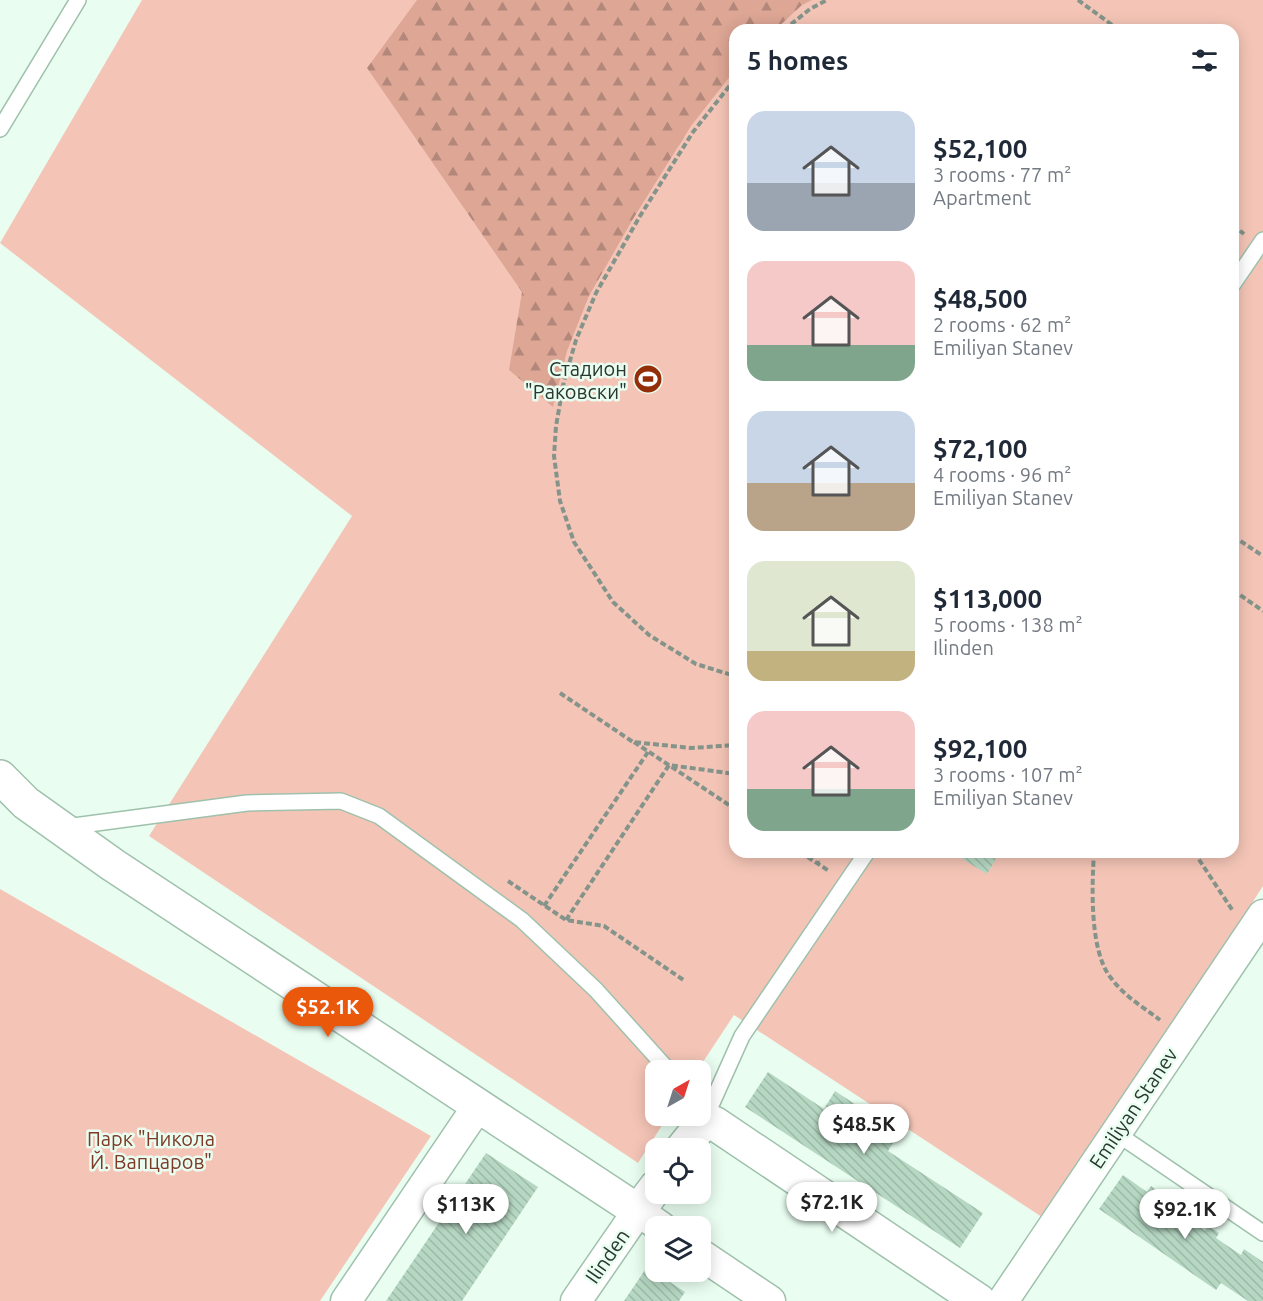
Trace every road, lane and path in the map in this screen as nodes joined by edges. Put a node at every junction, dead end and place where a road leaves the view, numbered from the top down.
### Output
1 (78, 0) edge
2 (827, 0) edge
3 (1078, 0) edge
4 (791, 24) edge
5 (1111, 24) edge
6 (729, 87) edge
7 (0, 129) edge
8 (1263, 240) edge
9 (1239, 275) edge
10 (1239, 540) edge
11 (1263, 555) edge
12 (1239, 594) edge
13 (1263, 610) edge
14 (729, 674) edge
15 (560, 693) dead end
16 (633, 742) junction
17 (729, 745) edge
18 (648, 752) junction
19 (669, 765) junction
20 (729, 773) edge
21 (0, 777) edge
22 (729, 805) edge
23 (61, 828) junction
24 (809, 858) edge
25 (817, 858) edge
26 (863, 858) edge
27 (1094, 858) edge
28 (1199, 858) edge
29 (818, 864) junction
30 (507, 880) dead end
31 (846, 883) junction
32 (544, 906) junction
33 (566, 920) junction
34 (1258, 933) edge
35 (685, 981) dead end
36 (1181, 1036) junction
37 (659, 1060) edge
38 (711, 1100) edge
39 (478, 1106) junction
40 (711, 1123) edge
41 (1116, 1133) junction
42 (652, 1208) edge
43 (1263, 1233) edge
44 (711, 1261) edge
45 (346, 1301) edge
46 (576, 1301) edge
47 (770, 1301) edge
48 (979, 1301) edge
49 (1003, 1301) edge

1 - 7 lane
2 - 4 path
3 - 5 path
6 - 14 path
8 - 9 lane
10 - 11 path
12 - 13 path
15 - 16 path
16 - 17 path
16 - 18 path
18 - 19 path
18 - 32 path
19 - 20 path
19 - 22 path
19 - 33 path
21 - 23 street
23 - 37 lane
23 - 39 street
24 - 29 path
25 - 29 path
26 - 31 lane
27 - 36 path
28 - 34 path
29 - 31 path
30 - 32 path
31 - 38 lane
32 - 33 path
33 - 35 path
34 - 36 street, Emiliyan Stanev
36 - 41 street, Emiliyan Stanev
39 - 42 street
39 - 45 street
40 - 48 street
41 - 43 lane
41 - 49 street, Emiliyan Stanev
42 - 46 street, Ilinden
44 - 47 street

